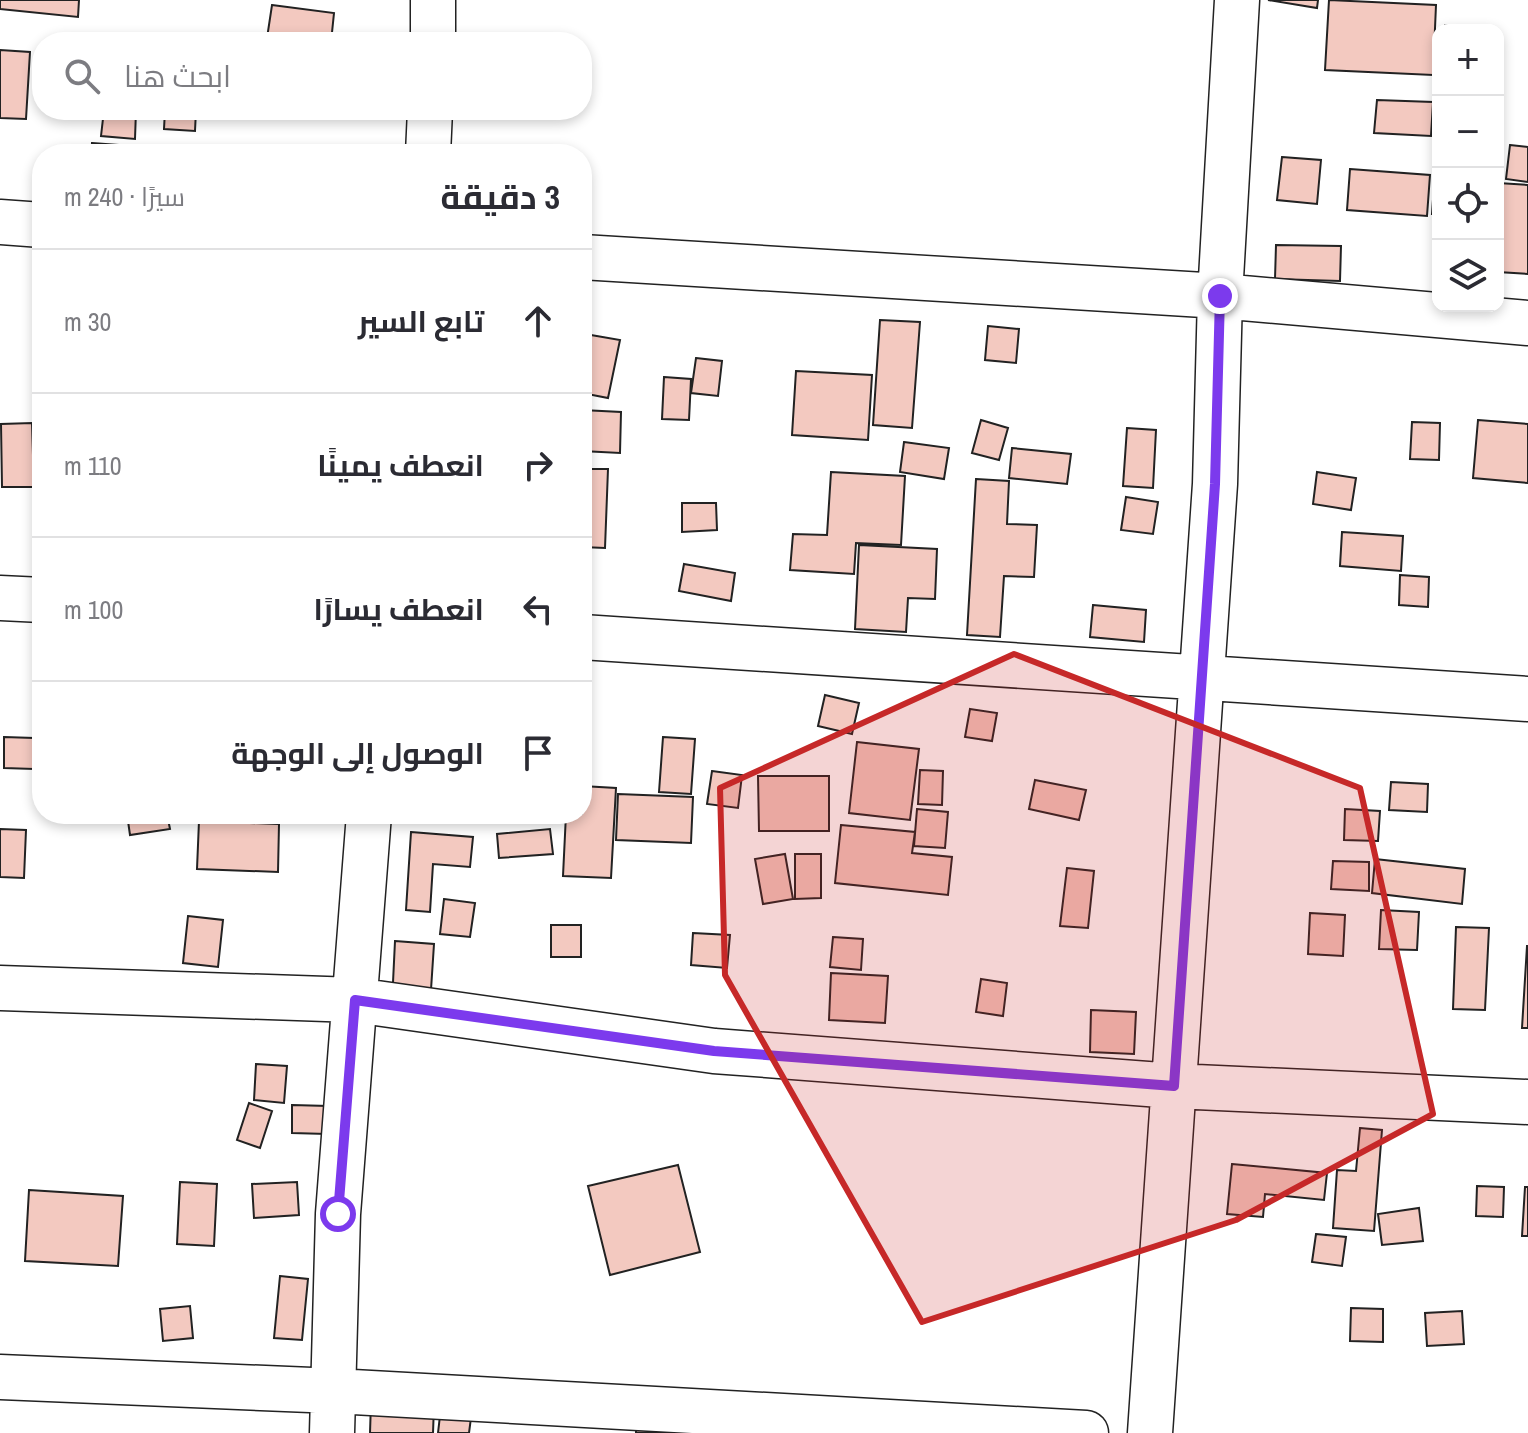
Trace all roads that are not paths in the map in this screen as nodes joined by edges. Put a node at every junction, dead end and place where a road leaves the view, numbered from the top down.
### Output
1 (433, 0) edge
2 (1237, 0) edge
3 (433, 32) edge
4 (430, 120) edge
5 (428, 144) edge
6 (0, 222) edge
7 (32, 224) edge
8 (592, 258) edge
9 (1220, 296) junction
10 (1528, 323) edge
11 (0, 598) edge
12 (32, 600) edge
13 (592, 638) edge
14 (1200, 677) junction
15 (1528, 699) edge
16 (368, 824) edge
17 (0, 988) edge
18 (355, 1000) junction
19 (1174, 1086) junction
20 (1528, 1102) edge
21 (0, 1377) edge
22 (334, 1412) edge
23 (1086, 1433) edge
24 (1150, 1433) edge

1 - 3 street
2 - 9 street
4 - 5 street
6 - 7 street
8 - 9 street
9 - 10 street
9 - 14 street
11 - 12 street
13 - 14 street
14 - 15 street
14 - 19 street
16 - 18 street
17 - 18 street
18 - 19 street
18 - 22 street
19 - 20 street
19 - 24 street
21 - 22 street
22 - 23 street

